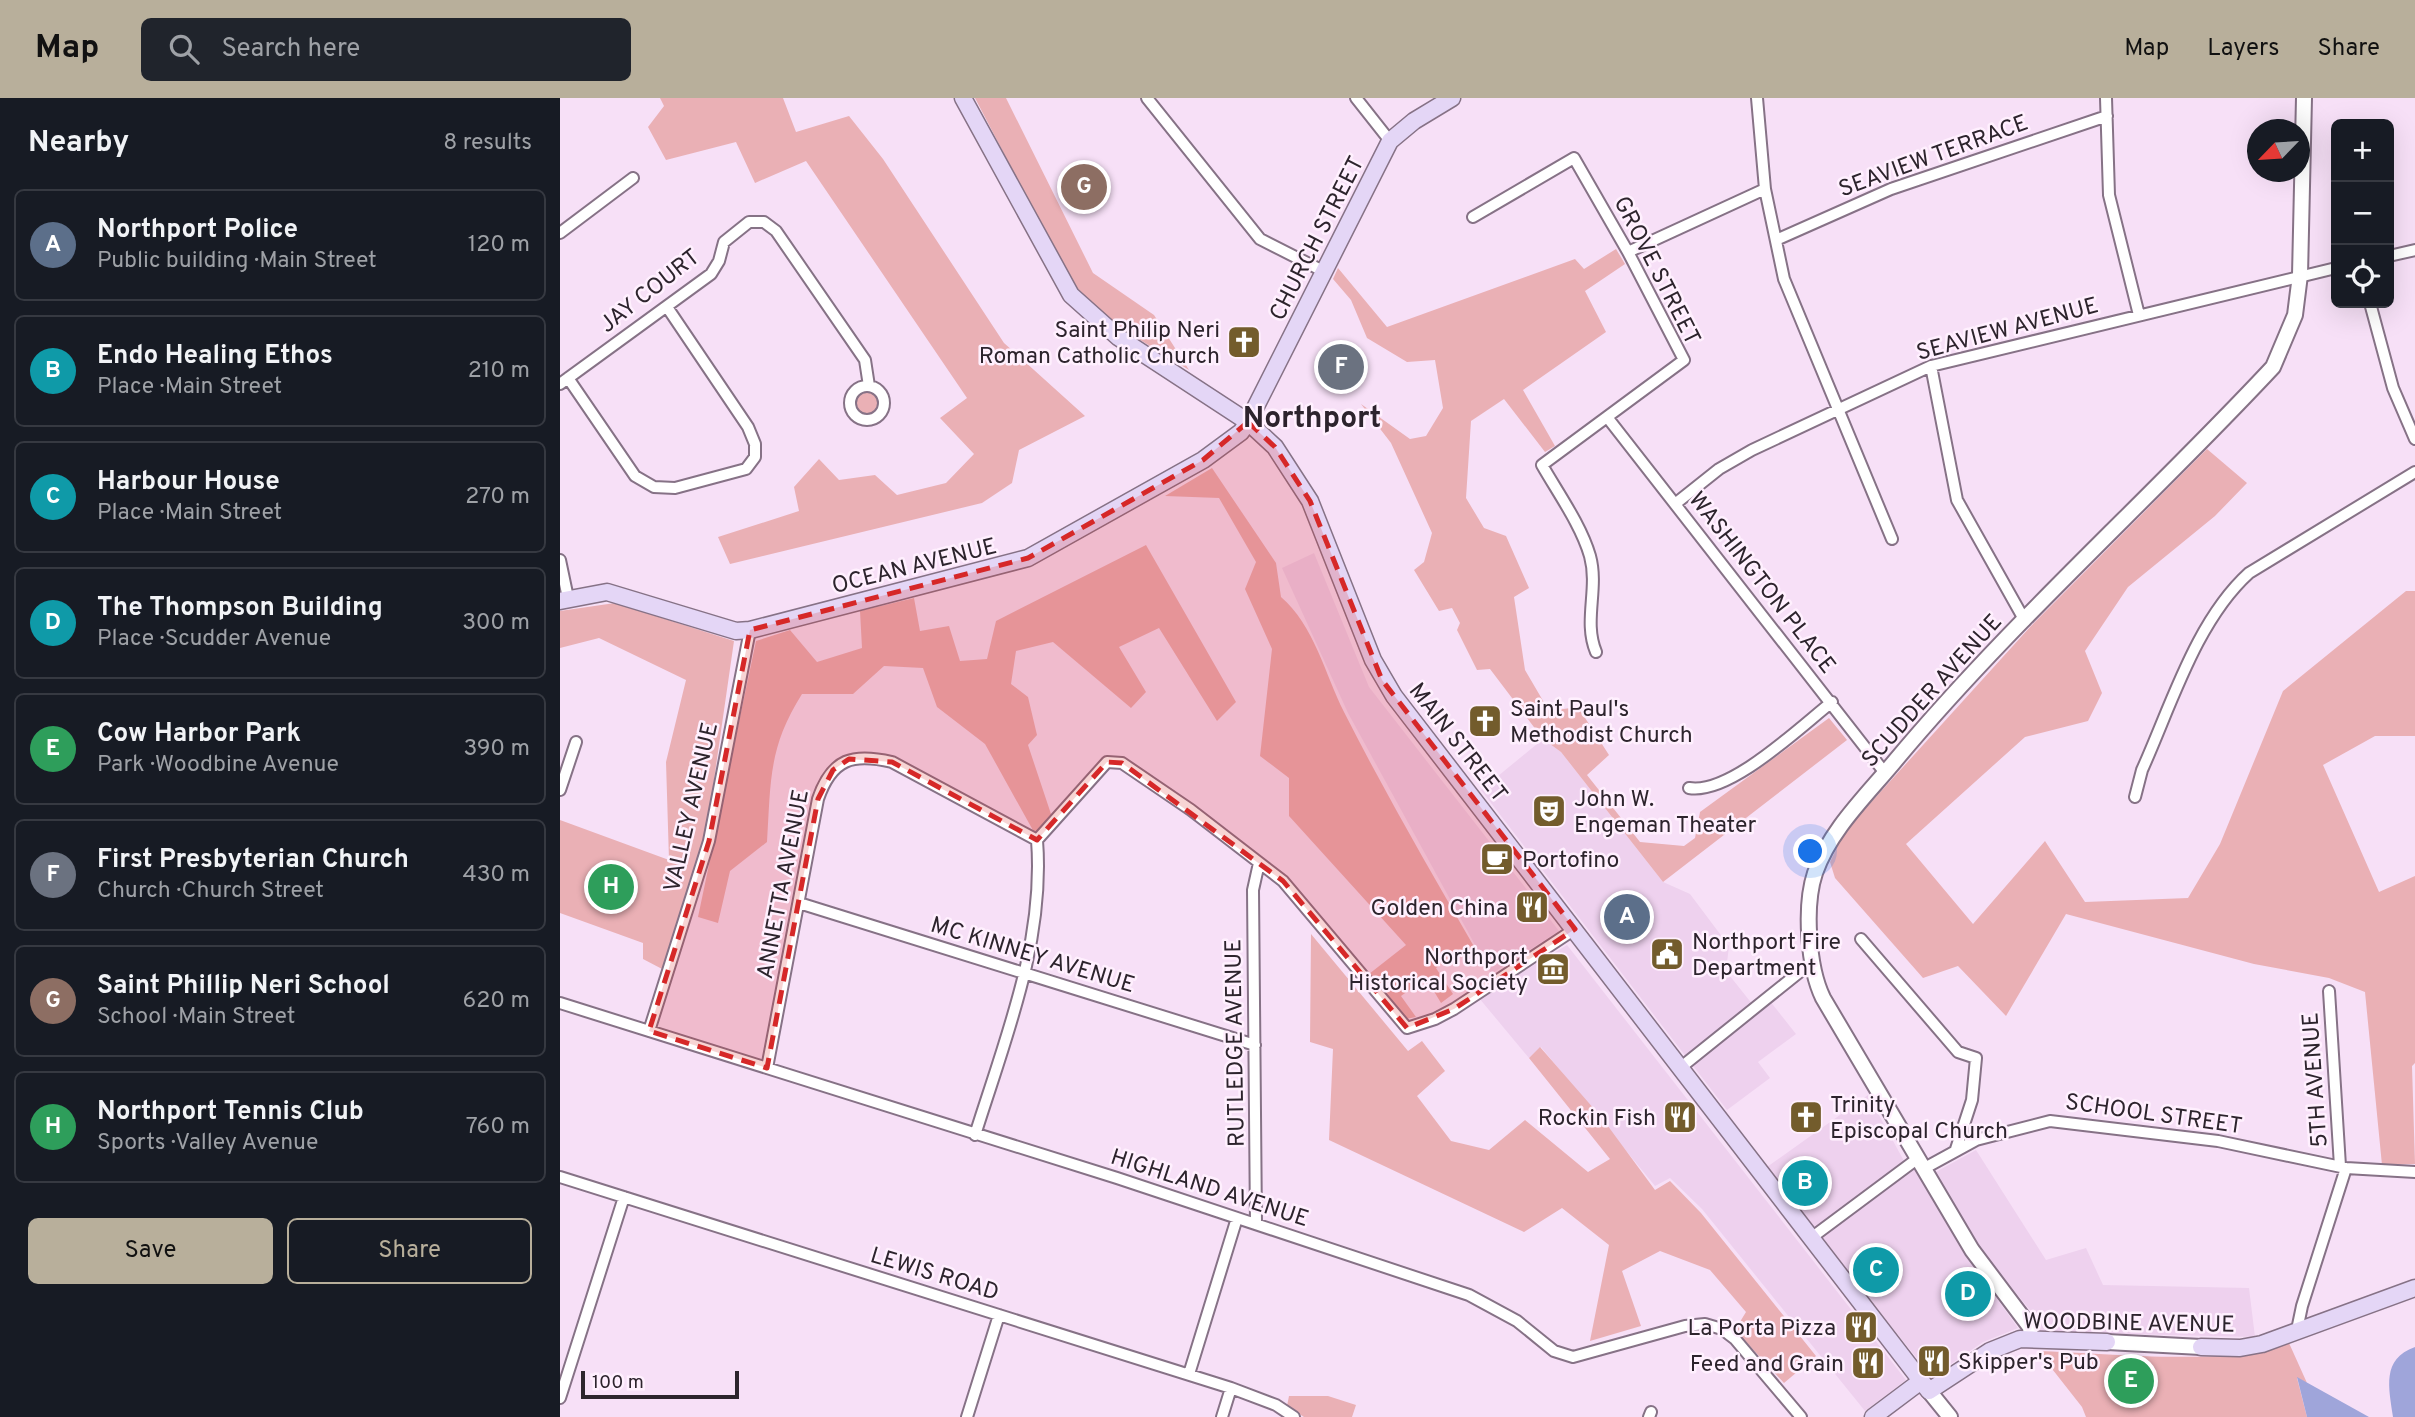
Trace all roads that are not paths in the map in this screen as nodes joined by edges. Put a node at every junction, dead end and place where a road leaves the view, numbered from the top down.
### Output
1 (963, 98) edge
2 (1147, 98) edge
3 (1356, 98) edge
4 (1452, 98) edge
5 (1757, 98) edge
6 (2106, 98) edge
7 (2304, 98) edge
8 (2107, 116) junction
9 (1390, 141) junction
10 (633, 178) dead end
11 (1765, 189) junction
12 (1473, 218) dead end
13 (560, 233) edge
14 (1776, 240) junction
15 (2415, 250) edge
16 (1628, 252) junction
17 (2394, 255) edge
18 (2331, 269) edge
19 (1323, 271) junction
20 (2300, 275) junction
21 (667, 307) junction
22 (2371, 308) edge
23 (2138, 315) junction
24 (1931, 366) junction
25 (564, 381) edge
26 (869, 386) dead end
27 (1837, 408) junction
28 (1607, 417) junction
29 (1248, 422) junction
30 (2415, 439) edge
31 (2415, 472) edge
32 (1675, 504) junction
33 (1892, 539) dead end
34 (560, 559) edge
35 (564, 600) edge
36 (2025, 621) junction
37 (750, 630) junction
38 (1596, 652) dead end
39 (1832, 702) junction
40 (576, 742) dead end
41 (1885, 773) junction
42 (1689, 788) dead end
43 (560, 790) edge
44 (2135, 797) dead end
45 (1037, 840) junction
46 (1259, 863) junction
47 (799, 902) junction
48 (1575, 929) junction
49 (1861, 939) dead end
50 (1812, 962) junction
51 (1025, 974) junction
52 (2329, 991) dead end
53 (560, 1003) edge
54 (649, 1031) junction
55 (1255, 1045) junction
56 (767, 1068) junction
57 (1680, 1068) junction
58 (975, 1135) junction
59 (1956, 1149) junction
60 (1920, 1164) junction
61 (2343, 1167) junction
62 (2415, 1172) edge
63 (560, 1177) edge
64 (624, 1197) junction
65 (1237, 1218) junction
66 (1256, 1224) junction
67 (1811, 1238) junction
68 (2415, 1288) edge
69 (999, 1315) junction
70 (2297, 1330) junction
71 (2031, 1339) junction
72 (2107, 1342) joint
73 (2201, 1346) joint
74 (1189, 1374) junction
75 (1925, 1386) junction
76 (1231, 1388) junction
77 (560, 1398) edge
78 (967, 1417) edge
79 (1222, 1417) edge
80 (1294, 1417) edge
81 (1801, 1417) edge
82 (1873, 1417) edge
83 (1950, 1417) edge

1 - 29 main road, MAIN STREET
2 - 19 street
3 - 9 street
4 - 9 main road, CHURCH STREET
5 - 11 street
6 - 8 street
7 - 20 street, SCUDDER AVENUE
8 - 14 street, SEAVIEW TERRACE
8 - 23 street
9 - 19 main road, CHURCH STREET
10 - 13 street
11 - 14 street
11 - 16 street
12 - 16 street, GROVE STREET
14 - 27 street
15 - 17 street
16 - 28 street, GROVE STREET
18 - 20 street, SEAVIEW AVENUE
19 - 29 main road, CHURCH STREET
20 - 23 street, SEAVIEW AVENUE
20 - 36 street, SCUDDER AVENUE
21 - 25 street, JAY COURT
21 - 25 street
21 - 26 street, JAY COURT
22 - 30 street
23 - 24 street, SEAVIEW AVENUE
24 - 27 street, SEAVIEW AVENUE
24 - 36 street
27 - 32 street, SEAVIEW AVENUE
27 - 33 street
28 - 32 street, WASHINGTON PLACE
28 - 38 street, GROVE STREET
29 - 37 main road, OCEAN AVENUE
29 - 48 main road, MAIN STREET
31 - 44 street
32 - 39 street, WASHINGTON PLACE
34 - 35 street
35 - 37 main road, OCEAN AVENUE
36 - 41 street, SCUDDER AVENUE
37 - 54 street, VALLEY AVENUE
39 - 41 street, WASHINGTON PLACE
39 - 42 street
40 - 43 street
41 - 50 street, SCUDDER AVENUE
45 - 46 street
45 - 47 street, ANNETTA AVENUE
45 - 51 street
46 - 48 street
46 - 55 street, RUTLEDGE AVENUE
47 - 51 street, MC KINNEY AVENUE
47 - 56 street, ANNETTA AVENUE
48 - 57 main road, MAIN STREET
49 - 59 street
50 - 57 street
50 - 60 street, SCUDDER AVENUE
51 - 55 street, MC KINNEY AVENUE
51 - 58 street
52 - 61 street, 5TH AVENUE
53 - 54 street, HIGHLAND AVENUE
54 - 56 street, HIGHLAND AVENUE
55 - 66 street, RUTLEDGE AVENUE
56 - 58 street, HIGHLAND AVENUE
57 - 67 main road, MAIN STREET
58 - 65 street, HIGHLAND AVENUE
59 - 60 street, SCHOOL STREET
59 - 61 street, SCHOOL STREET
60 - 67 street, SCHOOL STREET
60 - 71 street, SCUDDER AVENUE
61 - 62 street, SCHOOL STREET
61 - 70 street, 5TH AVENUE
63 - 64 street, LEWIS ROAD
64 - 69 street, LEWIS ROAD
64 - 77 street
65 - 66 street, HIGHLAND AVENUE
65 - 74 street
66 - 81 street, HIGHLAND AVENUE
67 - 75 main road, MAIN STREET
68 - 70 main road, WOODBINE AVENUE
69 - 74 street, LEWIS ROAD
69 - 78 street
70 - 73 main road, WOODBINE AVENUE
71 - 72 main road, WOODBINE AVENUE
71 - 75 main road, WOODBINE AVENUE
72 - 73 street, WOODBINE AVENUE
74 - 76 street, LEWIS ROAD
75 - 82 main road, WOODBINE AVENUE
75 - 83 street, MAIN STREET
76 - 79 street
76 - 80 street, LEWIS ROAD

